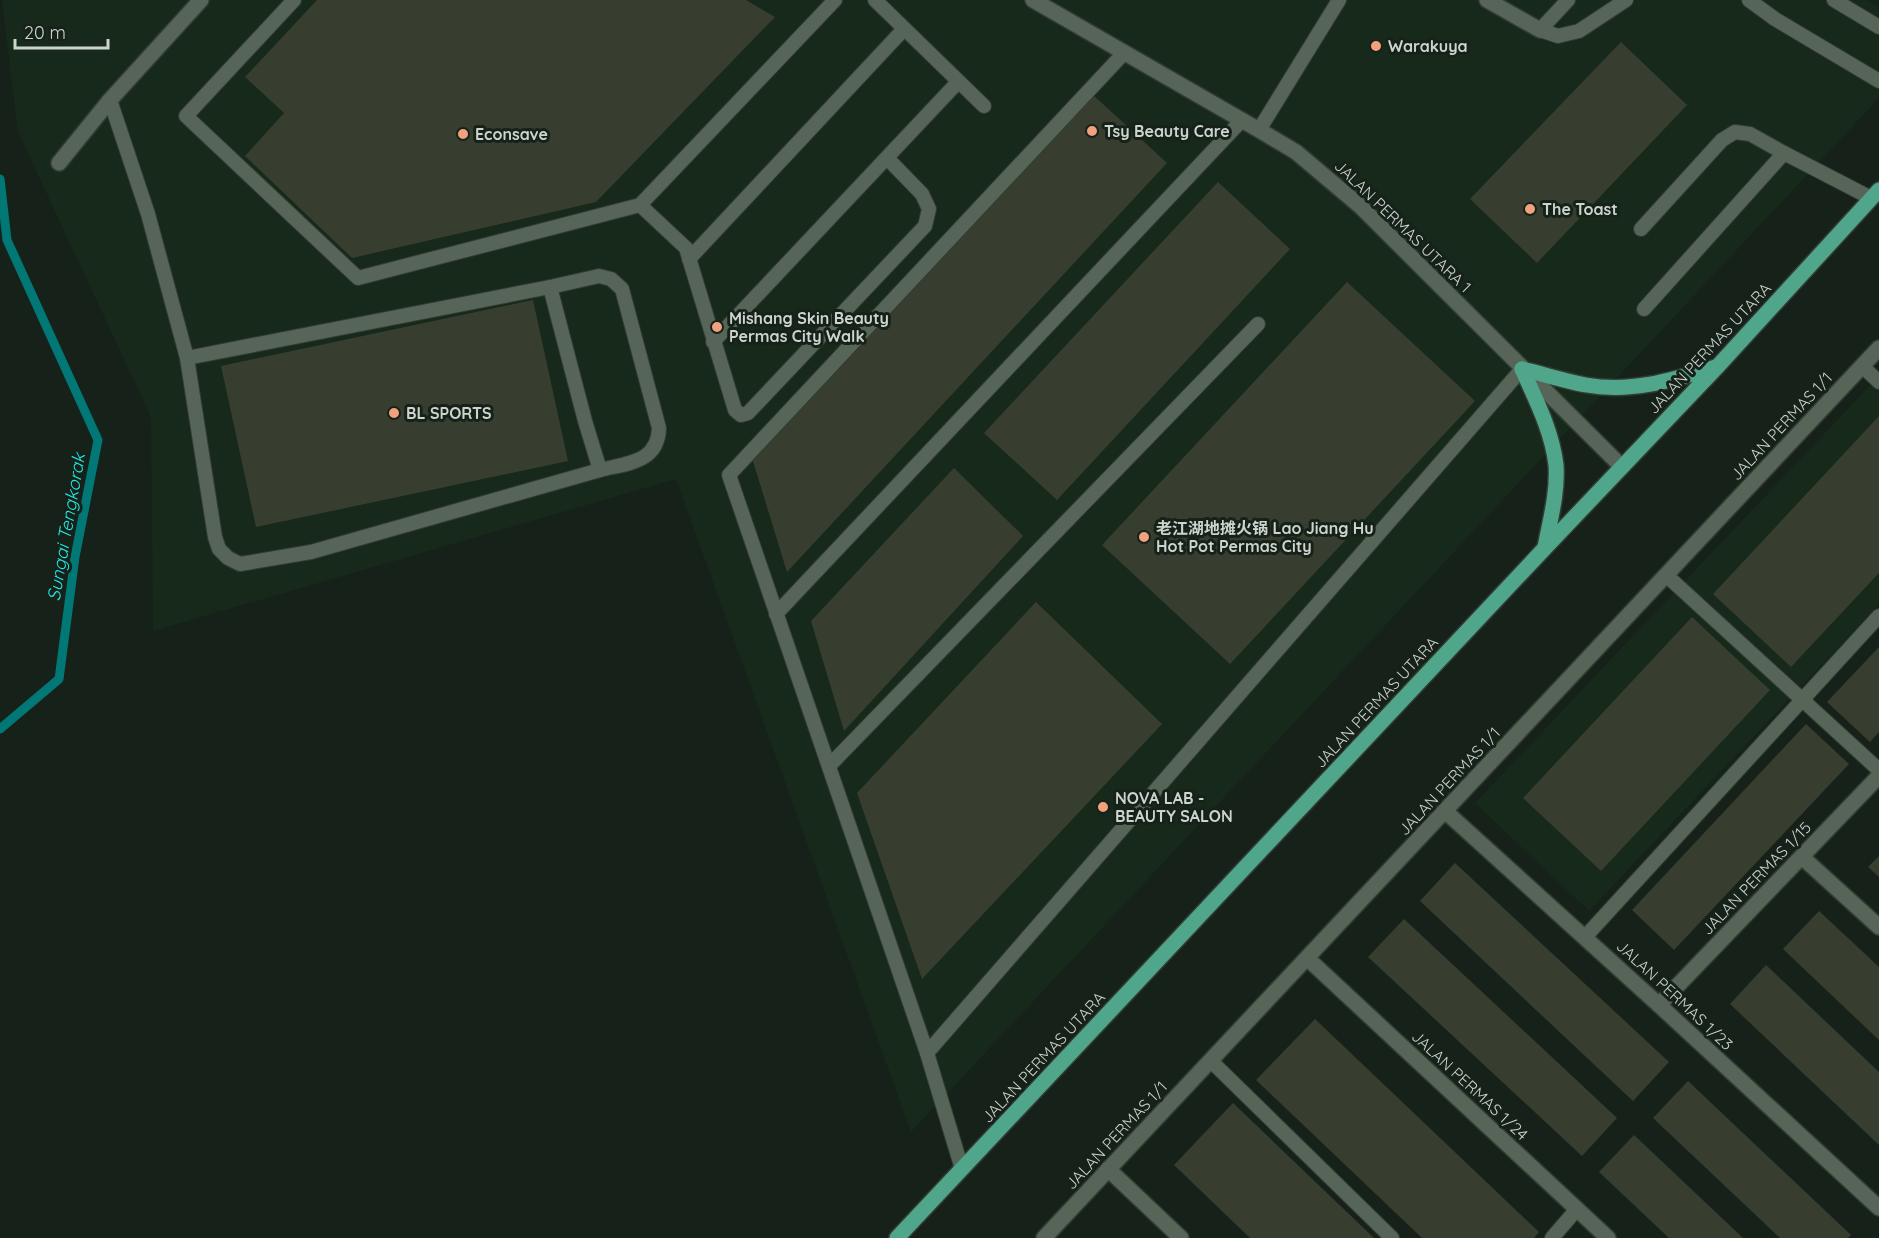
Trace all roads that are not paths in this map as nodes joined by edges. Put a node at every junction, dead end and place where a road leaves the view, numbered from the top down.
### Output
1 (201, 0) edge
2 (294, 0) edge
3 (875, 0) edge
4 (1033, 0) edge
5 (1339, 0) edge
6 (1487, 0) edge
7 (1568, 0) edge
8 (1626, 0) edge
9 (1749, 0) edge
10 (1834, 0) edge
11 (833, 1) edge
12 (1879, 27) edge
13 (904, 29) junction
14 (1540, 30) junction
15 (1124, 53) junction
16 (1879, 81) edge
17 (958, 82) junction
18 (110, 100) junction
19 (984, 106) dead end
20 (1242, 120) junction
21 (1259, 130) junction
22 (1784, 153) junction
23 (887, 158) junction
24 (59, 163) dead end
25 (1875, 194) edge
26 (640, 205) junction
27 (1641, 229) dead end
28 (689, 259) junction
29 (550, 287) junction
30 (1644, 309) dead end
31 (1258, 324) dead end
32 (713, 342) junction
33 (1879, 348) edge
34 (187, 358) junction
35 (1718, 366) junction
36 (1862, 366) junction
37 (1522, 369) junction
38 (1879, 382) edge
39 (1622, 467) junction
40 (600, 470) junction
41 (1544, 549) junction
42 (1666, 575) junction
43 (776, 614) junction
44 (1879, 616) edge
45 (1802, 699) junction
46 (829, 766) junction
47 (1879, 770) edge
48 (1879, 776) edge
49 (1445, 811) junction
50 (1802, 857) junction
51 (1879, 927) edge
52 (1585, 937) junction
53 (1306, 958) junction
54 (1659, 1005) junction
55 (927, 1053) junction
56 (1211, 1061) junction
57 (962, 1169) junction
58 (1108, 1170) junction
59 (1879, 1208) edge
60 (1577, 1209) junction
61 (897, 1238) edge
62 (1044, 1238) edge
63 (1181, 1238) edge
64 (1392, 1238) edge
65 (1552, 1238) edge
66 (1608, 1238) edge

1 - 18 street
2 - 26 lane
3 - 13 lane
4 - 15 street, JALAN PERMAS UTARA 1
5 - 21 lane
6 - 14 street
7 - 14 lane
8 - 14 lane
9 - 16 lane
10 - 12 lane
11 - 26 lane
13 - 17 lane
13 - 28 lane
15 - 20 street, JALAN PERMAS UTARA 1
15 - 43 lane
17 - 19 lane
17 - 23 lane
18 - 24 street
18 - 34 lane
20 - 21 street, JALAN PERMAS UTARA 1
20 - 43 lane
21 - 37 street, JALAN PERMAS UTARA 1
22 - 25 lane
22 - 27 lane
22 - 30 lane
23 - 32 lane
23 - 32 lane
25 - 35 main road, JALAN PERMAS UTARA
26 - 28 lane
28 - 32 lane
29 - 34 lane
29 - 40 lane
29 - 40 lane
31 - 46 lane
33 - 36 street, JALAN PERMAS 1/1
34 - 40 lane
35 - 37 main road
35 - 39 main road, JALAN PERMAS UTARA
36 - 38 lane
36 - 42 street, JALAN PERMAS 1/1
37 - 39 street, JALAN PERMAS UTARA 1
37 - 41 main road
37 - 55 lane
39 - 41 main road, JALAN PERMAS UTARA
41 - 57 main road, JALAN PERMAS UTARA
42 - 45 lane
42 - 49 street, JALAN PERMAS 1/1
43 - 46 lane
44 - 45 lane
45 - 47 lane
45 - 52 lane
46 - 55 lane
48 - 50 street, JALAN PERMAS 1/15
49 - 52 street, JALAN PERMAS 1/23
49 - 53 street, JALAN PERMAS 1/1
50 - 51 street
50 - 54 street, JALAN PERMAS 1/15
52 - 54 street, JALAN PERMAS 1/23
53 - 56 street, JALAN PERMAS 1/1
53 - 60 street, JALAN PERMAS 1/24
54 - 59 street, JALAN PERMAS 1/23
55 - 57 lane
56 - 58 street, JALAN PERMAS 1/1
56 - 64 lane
57 - 61 main road, JALAN PERMAS UTARA
58 - 62 street, JALAN PERMAS 1/1
58 - 63 street
60 - 65 lane
60 - 66 street, JALAN PERMAS 1/24

